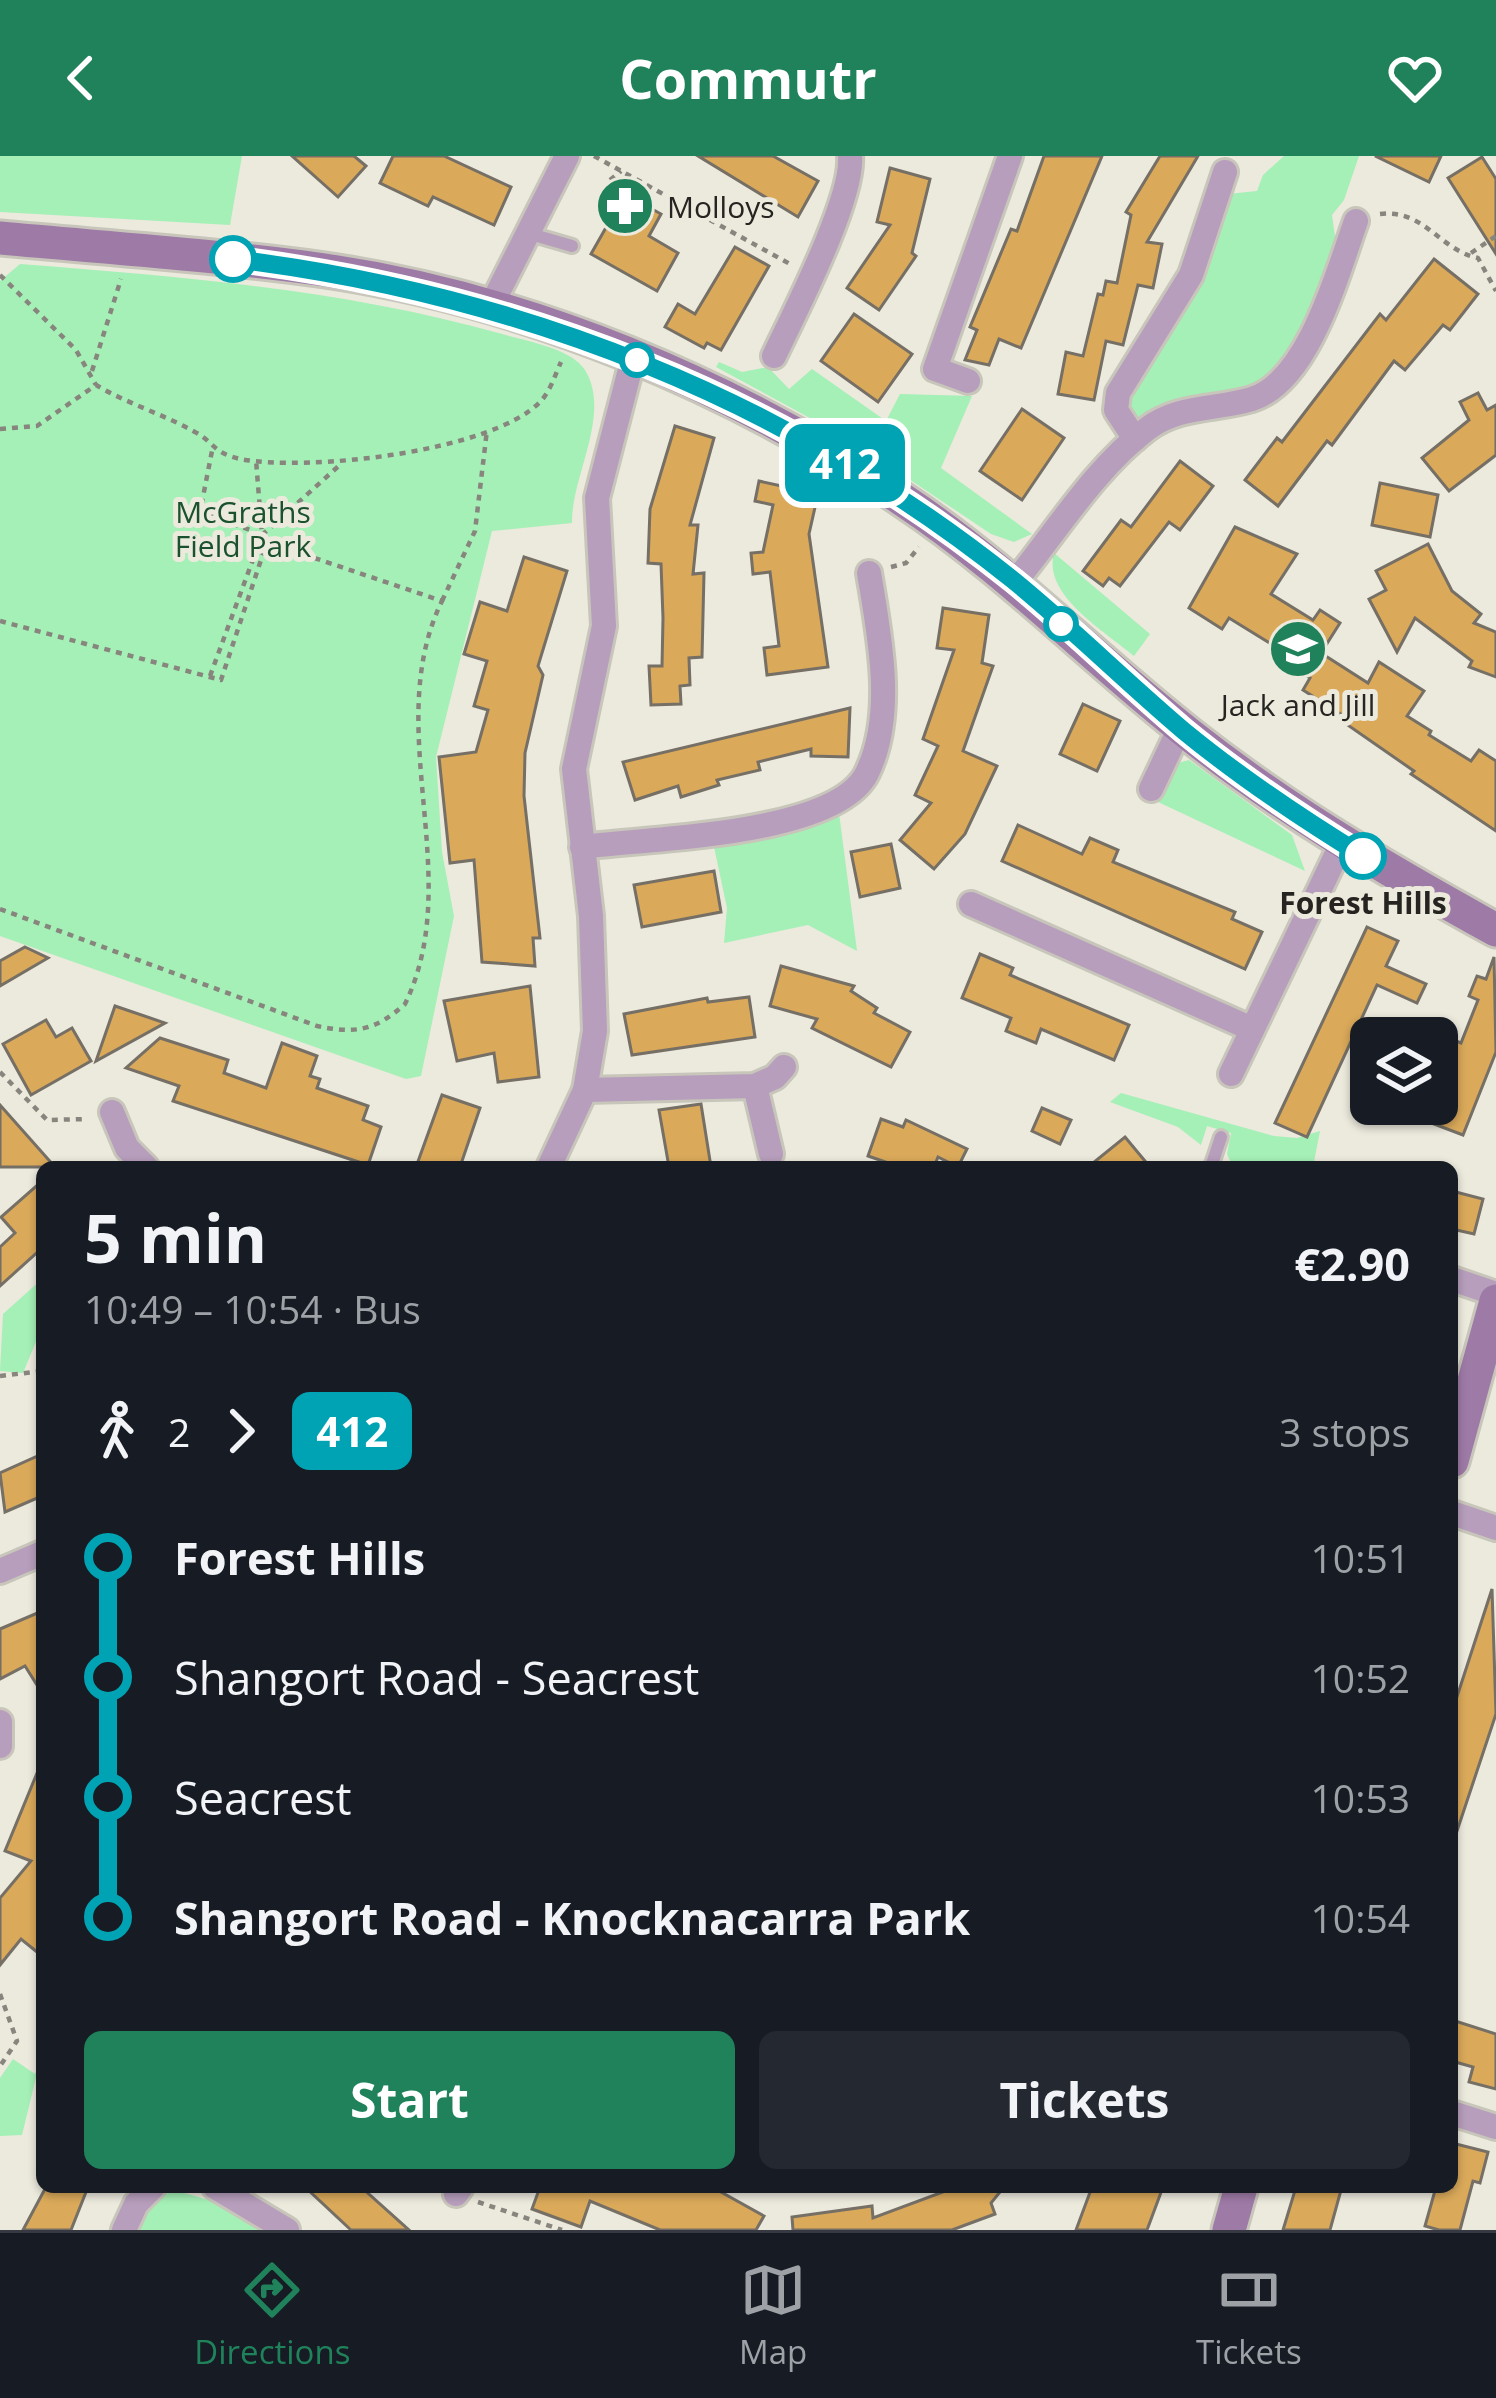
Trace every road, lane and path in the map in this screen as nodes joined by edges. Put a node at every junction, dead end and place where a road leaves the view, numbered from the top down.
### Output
1 (594, 156) edge
2 (850, 156) edge
3 (1010, 156) edge
4 (557, 160) edge
5 (621, 171) junction
6 (1225, 172) dead end
7 (610, 180) dead end
8 (1356, 221) joint
9 (526, 233) junction
10 (1496, 236) edge
11 (0, 238) edge
12 (572, 246) dead end
13 (1467, 256) junction
14 (123, 268) dead end
15 (0, 275) edge
16 (810, 276) junction
17 (1496, 291) edge
18 (490, 308) junction
19 (566, 351) dead end
20 (774, 356) dead end
21 (633, 358) junction
22 (92, 371) junction
23 (968, 381) dead end
24 (96, 385) junction
25 (0, 429) edge
26 (487, 430) junction
27 (1135, 439) junction
28 (212, 451) junction
29 (256, 460) junction
30 (342, 463) junction
31 (926, 538) dead end
32 (264, 539) junction
33 (869, 573) joint
34 (1015, 582) junction
35 (442, 601) junction
36 (0, 621) edge
37 (210, 676) junction
38 (1180, 728) junction
39 (1150, 790) dead end
40 (1342, 843) junction
41 (582, 847) junction
42 (971, 904) dead end
43 (0, 909) edge
44 (1496, 930) edge
45 (1252, 1029) junction
46 (784, 1067) dead end
47 (0, 1072) edge
48 (1231, 1074) dead end
49 (755, 1086) junction
50 (585, 1090) junction
51 (112, 1112) joint
52 (1221, 1137) dead end
53 (772, 1154) dead end
54 (140, 1161) edge
55 (552, 1161) edge
56 (1213, 1161) edge
57 (1458, 1282) edge
58 (1496, 1298) edge
59 (36, 1373) edge
60 (0, 1376) edge
61 (1458, 1439) edge
62 (1458, 1516) edge
63 (1496, 1528) edge
64 (36, 1556) edge
65 (0, 1571) edge
66 (0, 1722) edge
67 (0, 1746) edge
68 (0, 1994) edge
69 (0, 2066) edge
70 (1458, 2115) edge
71 (1496, 2127) edge
72 (147, 2193) edge
73 (225, 2193) edge
74 (463, 2193) edge
75 (1239, 2193) edge
76 (124, 2230) edge
77 (287, 2230) edge
78 (562, 2230) edge
79 (1229, 2230) edge

1 - 5 path
2 - 16 street
3 - 23 street
4 - 9 street
5 - 7 path
5 - 16 path
6 - 27 street
8 - 13 path
8 - 27 street
9 - 12 lane
9 - 18 street
10 - 13 path
11 - 18 street
13 - 17 path
14 - 22 path
15 - 22 path
16 - 20 street
18 - 21 street
19 - 26 path
21 - 34 street
21 - 41 street
22 - 24 path
24 - 25 path
24 - 28 path
26 - 30 path
26 - 35 path
27 - 34 street
28 - 29 path
28 - 32 path
29 - 30 path
29 - 32 path
30 - 32 path
31 - 33 path
32 - 35 path
32 - 37 path
32 - 37 path
33 - 41 street
34 - 38 street
35 - 43 path
36 - 37 path
38 - 39 street
38 - 40 street
40 - 44 street
40 - 45 street
41 - 50 street
42 - 45 street
45 - 48 street
46 - 49 street
47 - 51 path
49 - 50 street
49 - 53 street
50 - 55 street
51 - 54 street
52 - 56 lane
57 - 58 street
58 - 61 street
59 - 60 path
62 - 63 street
64 - 65 street
66 - 67 street
68 - 69 path
70 - 71 street
72 - 76 street
73 - 77 street
74 - 78 path
75 - 79 street

